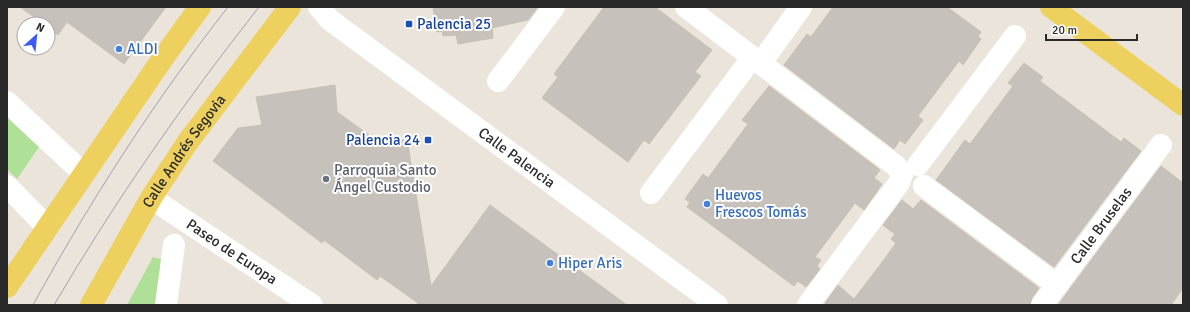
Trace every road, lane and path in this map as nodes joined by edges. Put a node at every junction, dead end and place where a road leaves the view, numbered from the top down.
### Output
1 (200, 7) edge
2 (290, 7) edge
3 (319, 7) edge
4 (554, 7) edge
5 (686, 7) edge
6 (801, 7) edge
7 (1051, 7) edge
8 (1015, 36) dead end
9 (768, 52) dead end
10 (746, 66) dead end
11 (498, 81) dead end
12 (7, 102) edge
13 (1183, 104) edge
14 (1161, 146) dead end
15 (910, 170) junction
16 (84, 174) junction
17 (7, 186) edge
18 (924, 186) dead end
19 (651, 193) dead end
20 (151, 198) junction
21 (47, 227) junction
22 (174, 245) dead end
23 (1057, 285) junction
24 (7, 287) edge
25 (91, 305) edge
26 (166, 305) edge
27 (312, 305) edge
28 (718, 305) edge
29 (808, 305) edge
30 (1042, 305) edge

1 - 16 main road
2 - 20 main road, Calle Andrés Segovia
3 - 28 street, Calle Palencia
4 - 11 street
5 - 15 street
6 - 9 street
7 - 13 main road
8 - 15 street
10 - 19 street
12 - 16 street
14 - 23 street, Calle Bruselas
15 - 29 street
16 - 21 main road
17 - 21 street
18 - 23 street
20 - 25 main road, Calle Andrés Segovia
20 - 27 street, Paseo de Europa
21 - 24 main road
22 - 26 street
23 - 30 street, Calle Bruselas

